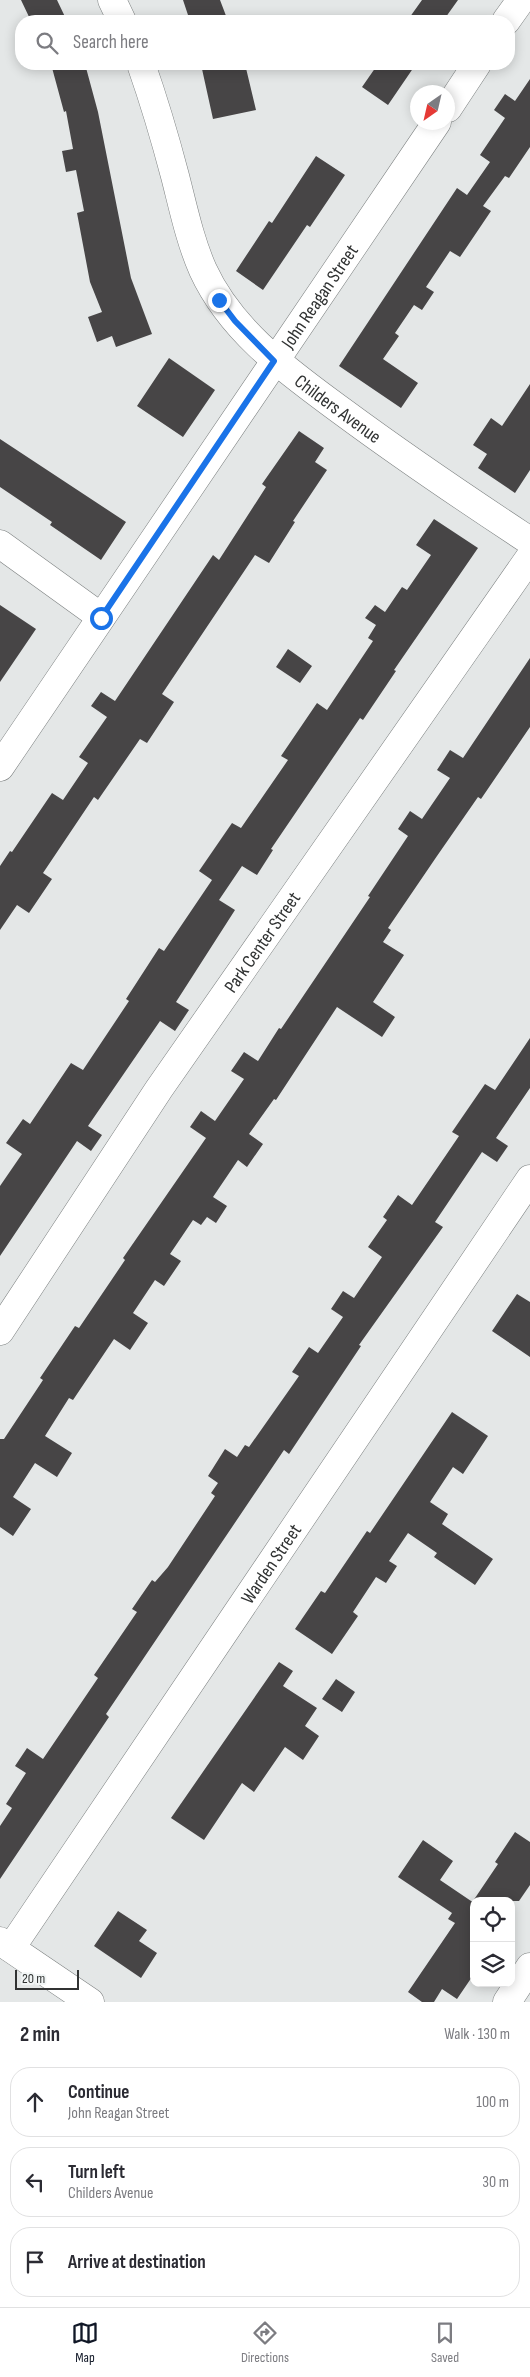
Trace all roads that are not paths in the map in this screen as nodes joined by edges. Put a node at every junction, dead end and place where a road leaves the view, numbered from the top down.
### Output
1 (112, 0) edge
2 (521, 0) edge
3 (119, 15) edge
4 (510, 15) edge
5 (143, 70) edge
6 (473, 70) edge
7 (455, 97) edge
8 (432, 130) edge
9 (274, 361) junction
10 (530, 540) edge
11 (0, 544) edge
12 (530, 557) edge
13 (101, 618) junction
14 (0, 767) edge
15 (530, 1179) edge
16 (0, 1331) edge
17 (5, 1945) edge
18 (530, 1967) edge
19 (90, 2002) edge
20 (507, 2002) edge

1 - 3 street
2 - 4 street
5 - 9 street, Childers Avenue
6 - 7 street
8 - 9 street, John Reagan Street
9 - 10 street, Childers Avenue
9 - 13 street, John Reagan Street
11 - 13 street
12 - 16 street, Park Center Street
13 - 14 street, John Reagan Street
15 - 17 street, Warden Street
17 - 19 street
18 - 20 street

